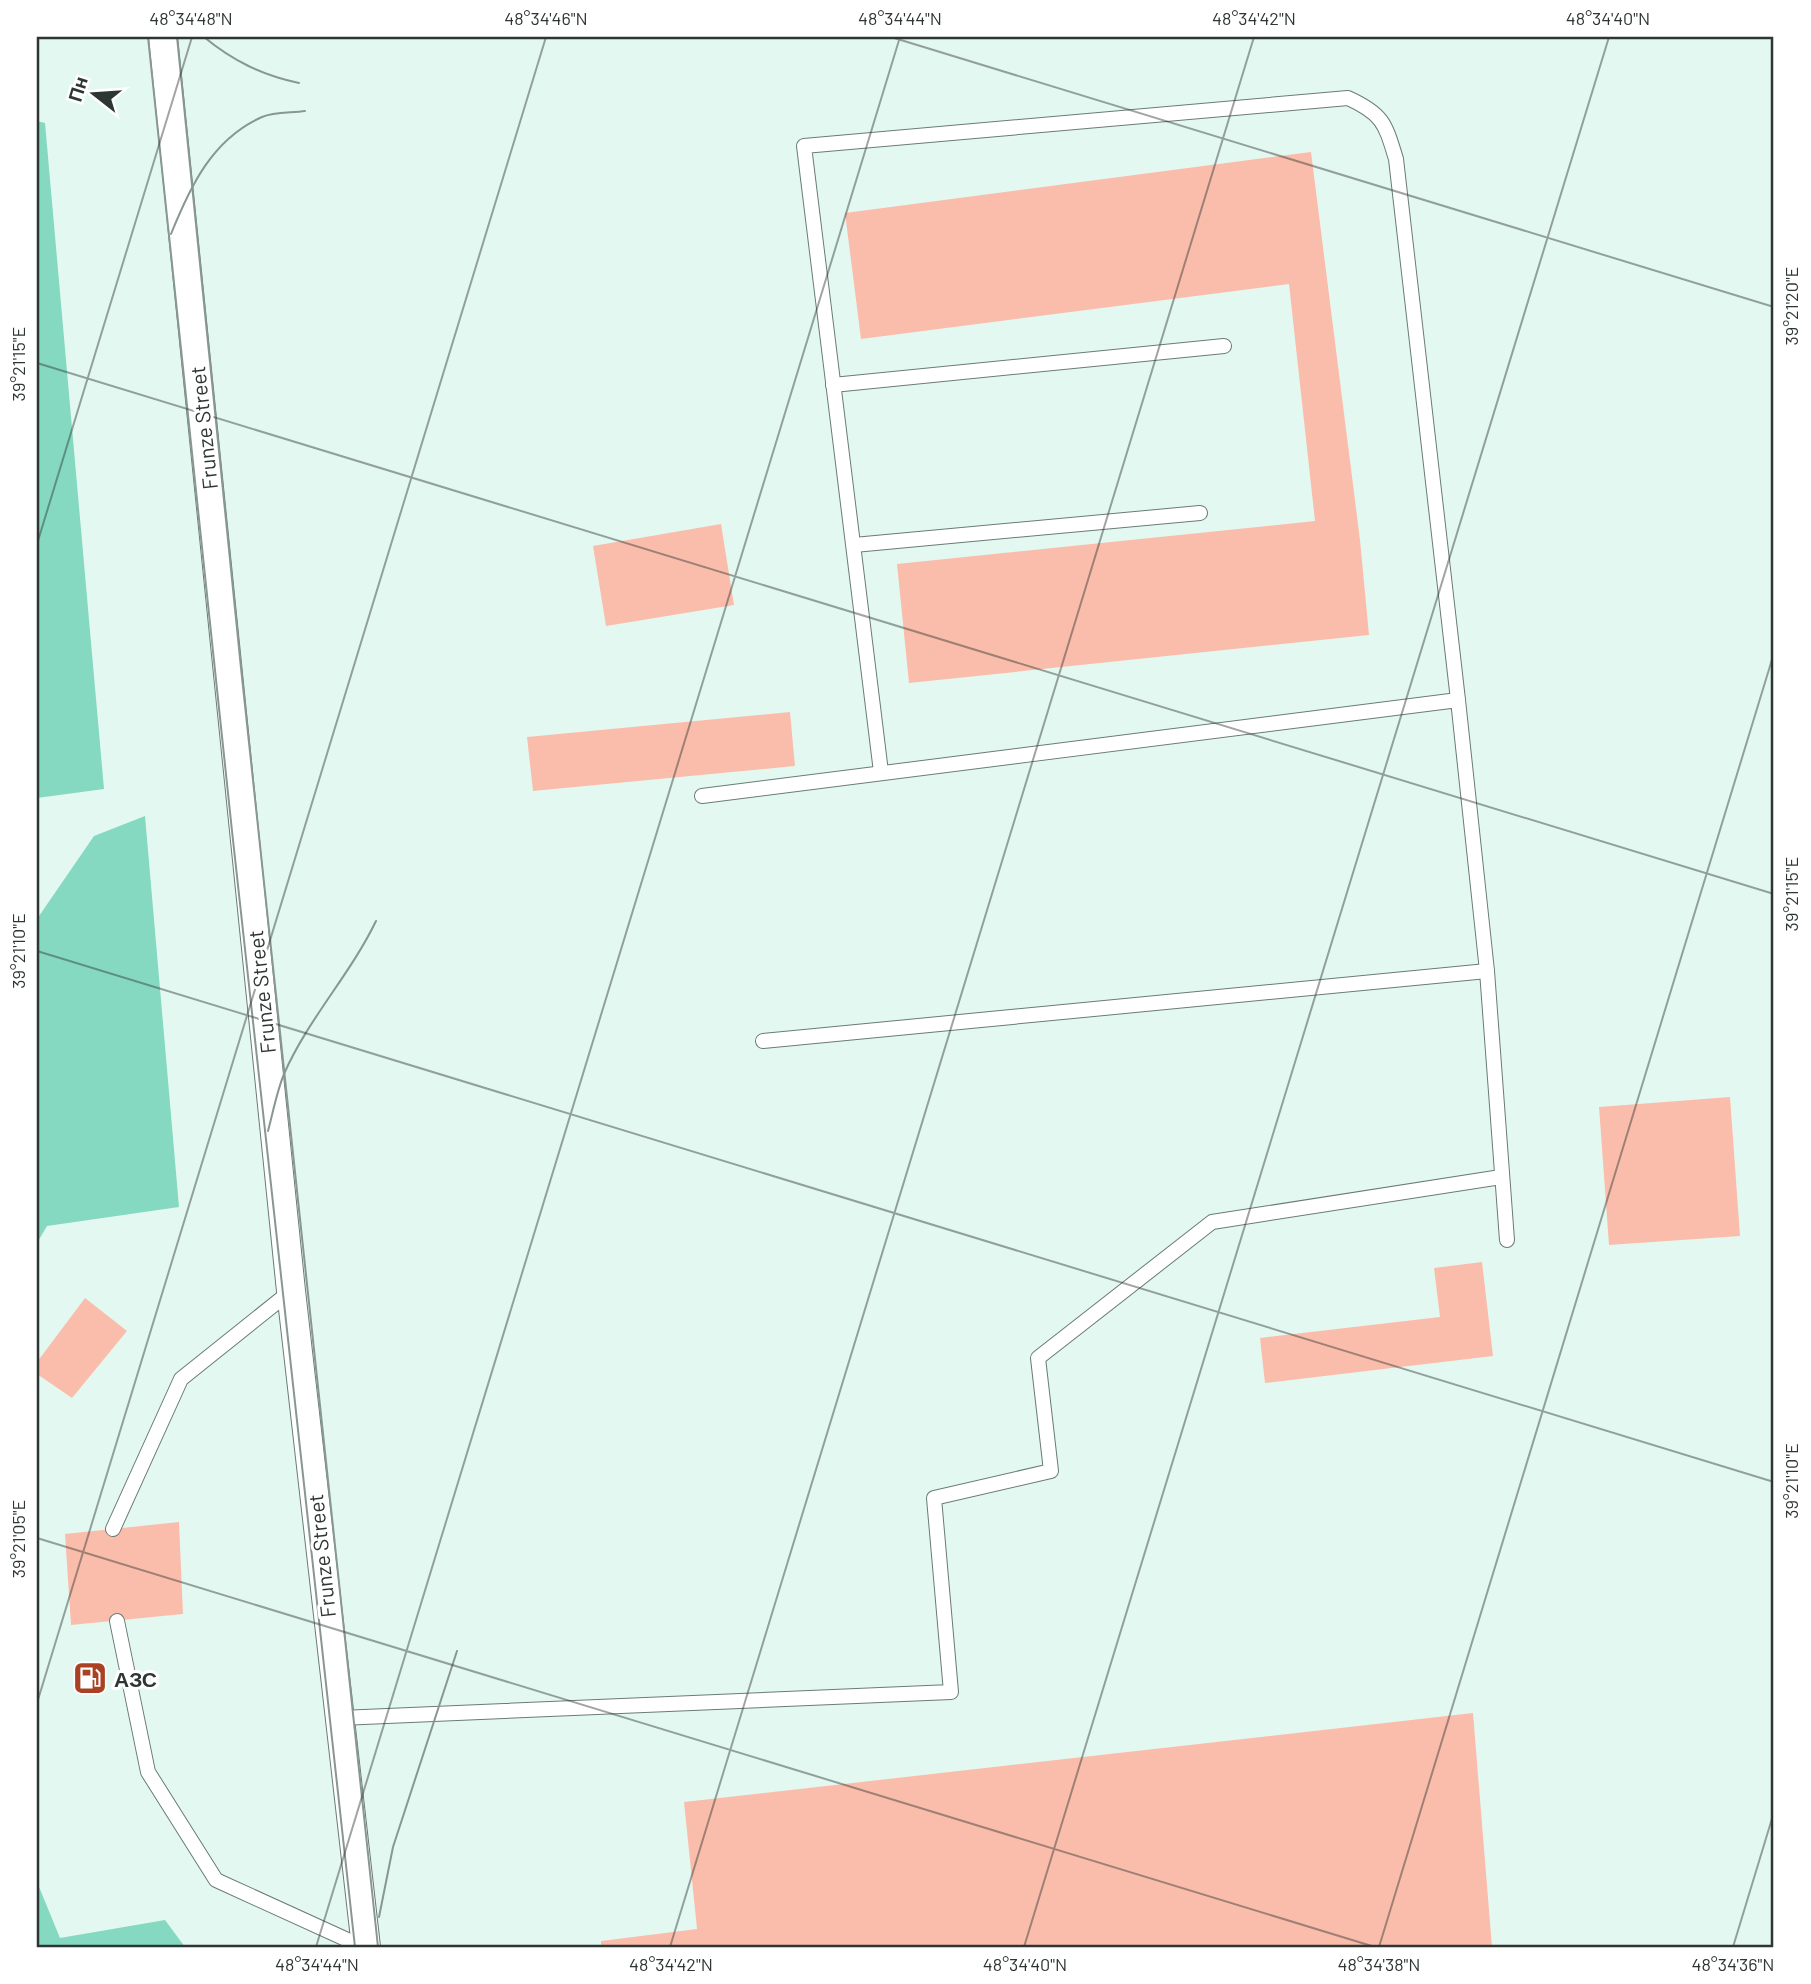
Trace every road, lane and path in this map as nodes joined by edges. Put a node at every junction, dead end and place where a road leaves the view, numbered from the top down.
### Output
1 (163, 37) edge
2 (1224, 346) dead end
3 (833, 385) junction
4 (1200, 513) dead end
5 (854, 545) junction
6 (1458, 700) junction
7 (881, 772) junction
8 (702, 796) dead end
9 (1487, 971) junction
10 (763, 1041) dead end
11 (1501, 1177) junction
12 (1507, 1240) dead end
13 (291, 1290) junction
14 (113, 1529) dead end
15 (117, 1620) dead end
16 (340, 1718) junction
17 (364, 1947) edge

1 - 13 street, Frunze Street
2 - 3 lane
3 - 5 lane
3 - 6 lane
4 - 5 lane
5 - 7 lane
6 - 7 lane
6 - 9 lane
7 - 8 lane
9 - 10 lane
9 - 11 lane
11 - 12 lane
11 - 16 lane
13 - 14 lane
13 - 16 street, Frunze Street
15 - 17 lane
16 - 17 street, Frunze Street

